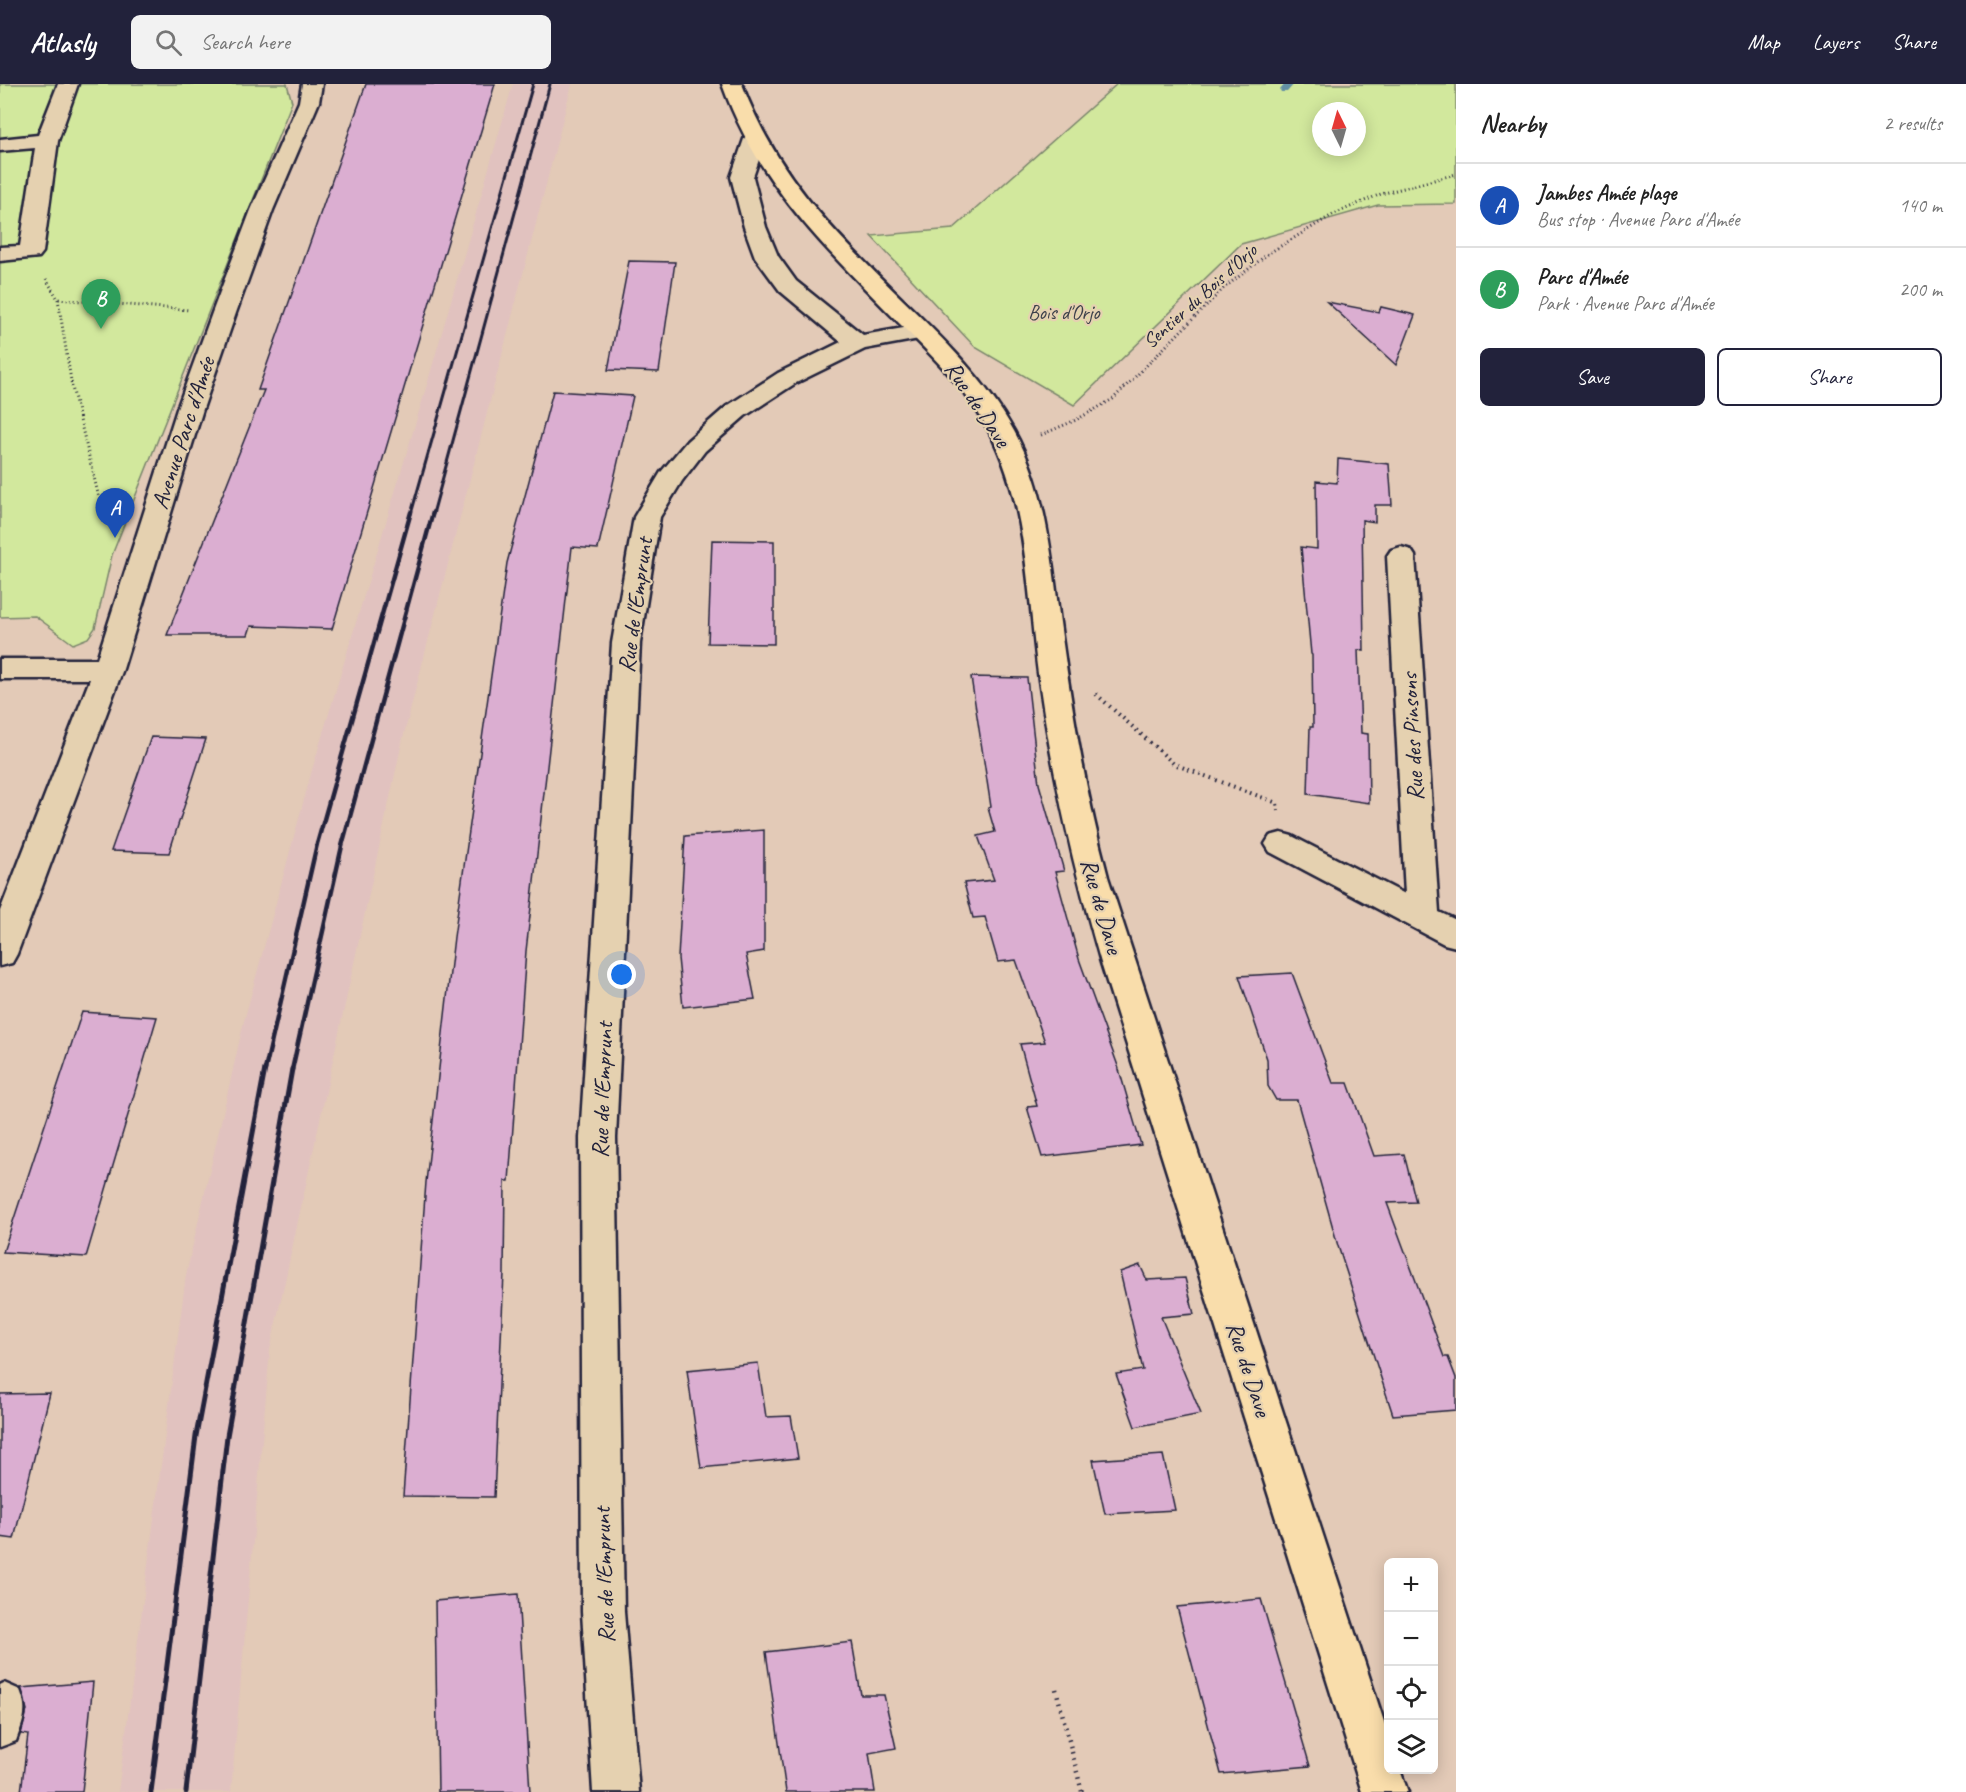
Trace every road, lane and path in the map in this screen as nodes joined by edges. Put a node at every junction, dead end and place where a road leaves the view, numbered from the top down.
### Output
1 (68, 84) edge
2 (312, 84) edge
3 (732, 84) edge
4 (755, 139) junction
5 (47, 141) junction
6 (0, 145) edge
7 (1456, 174) edge
8 (31, 252) junction
9 (0, 254) edge
10 (58, 299) junction
11 (224, 313) junction
12 (921, 332) junction
13 (858, 343) junction
14 (1010, 448) junction
15 (146, 546) junction
16 (1401, 556) dead end
17 (1049, 651) junction
18 (0, 669) edge
19 (108, 669) junction
20 (1281, 844) joint
21 (1423, 917) junction
22 (1456, 934) edge
23 (0, 954) edge
24 (1056, 1689) dead end
25 (616, 1792) edge
26 (1082, 1792) edge
27 (1385, 1792) edge

1 - 5 street
2 - 11 street, Avenue Parc d'Amée
3 - 4 main road, Rue de Dave
4 - 12 main road, Rue de Dave
4 - 13 street
5 - 6 street
5 - 8 street
7 - 14 path, Sentier du Bois d'Orjo
8 - 9 street
8 - 10 path
10 - 11 path
10 - 15 path
11 - 15 street, Avenue Parc d'Amée
12 - 13 street, Rue de l'Emprunt
12 - 14 main road, Rue de Dave
13 - 25 street, Rue de l'Emprunt
14 - 17 main road, Rue de Dave
15 - 19 street, Avenue Parc d'Amée
16 - 21 street, Rue des Pinsons
17 - 20 path
17 - 27 main road, Rue de Dave
18 - 19 street
19 - 23 street, Avenue Parc d'Amée
20 - 21 street
21 - 22 street
24 - 26 path

